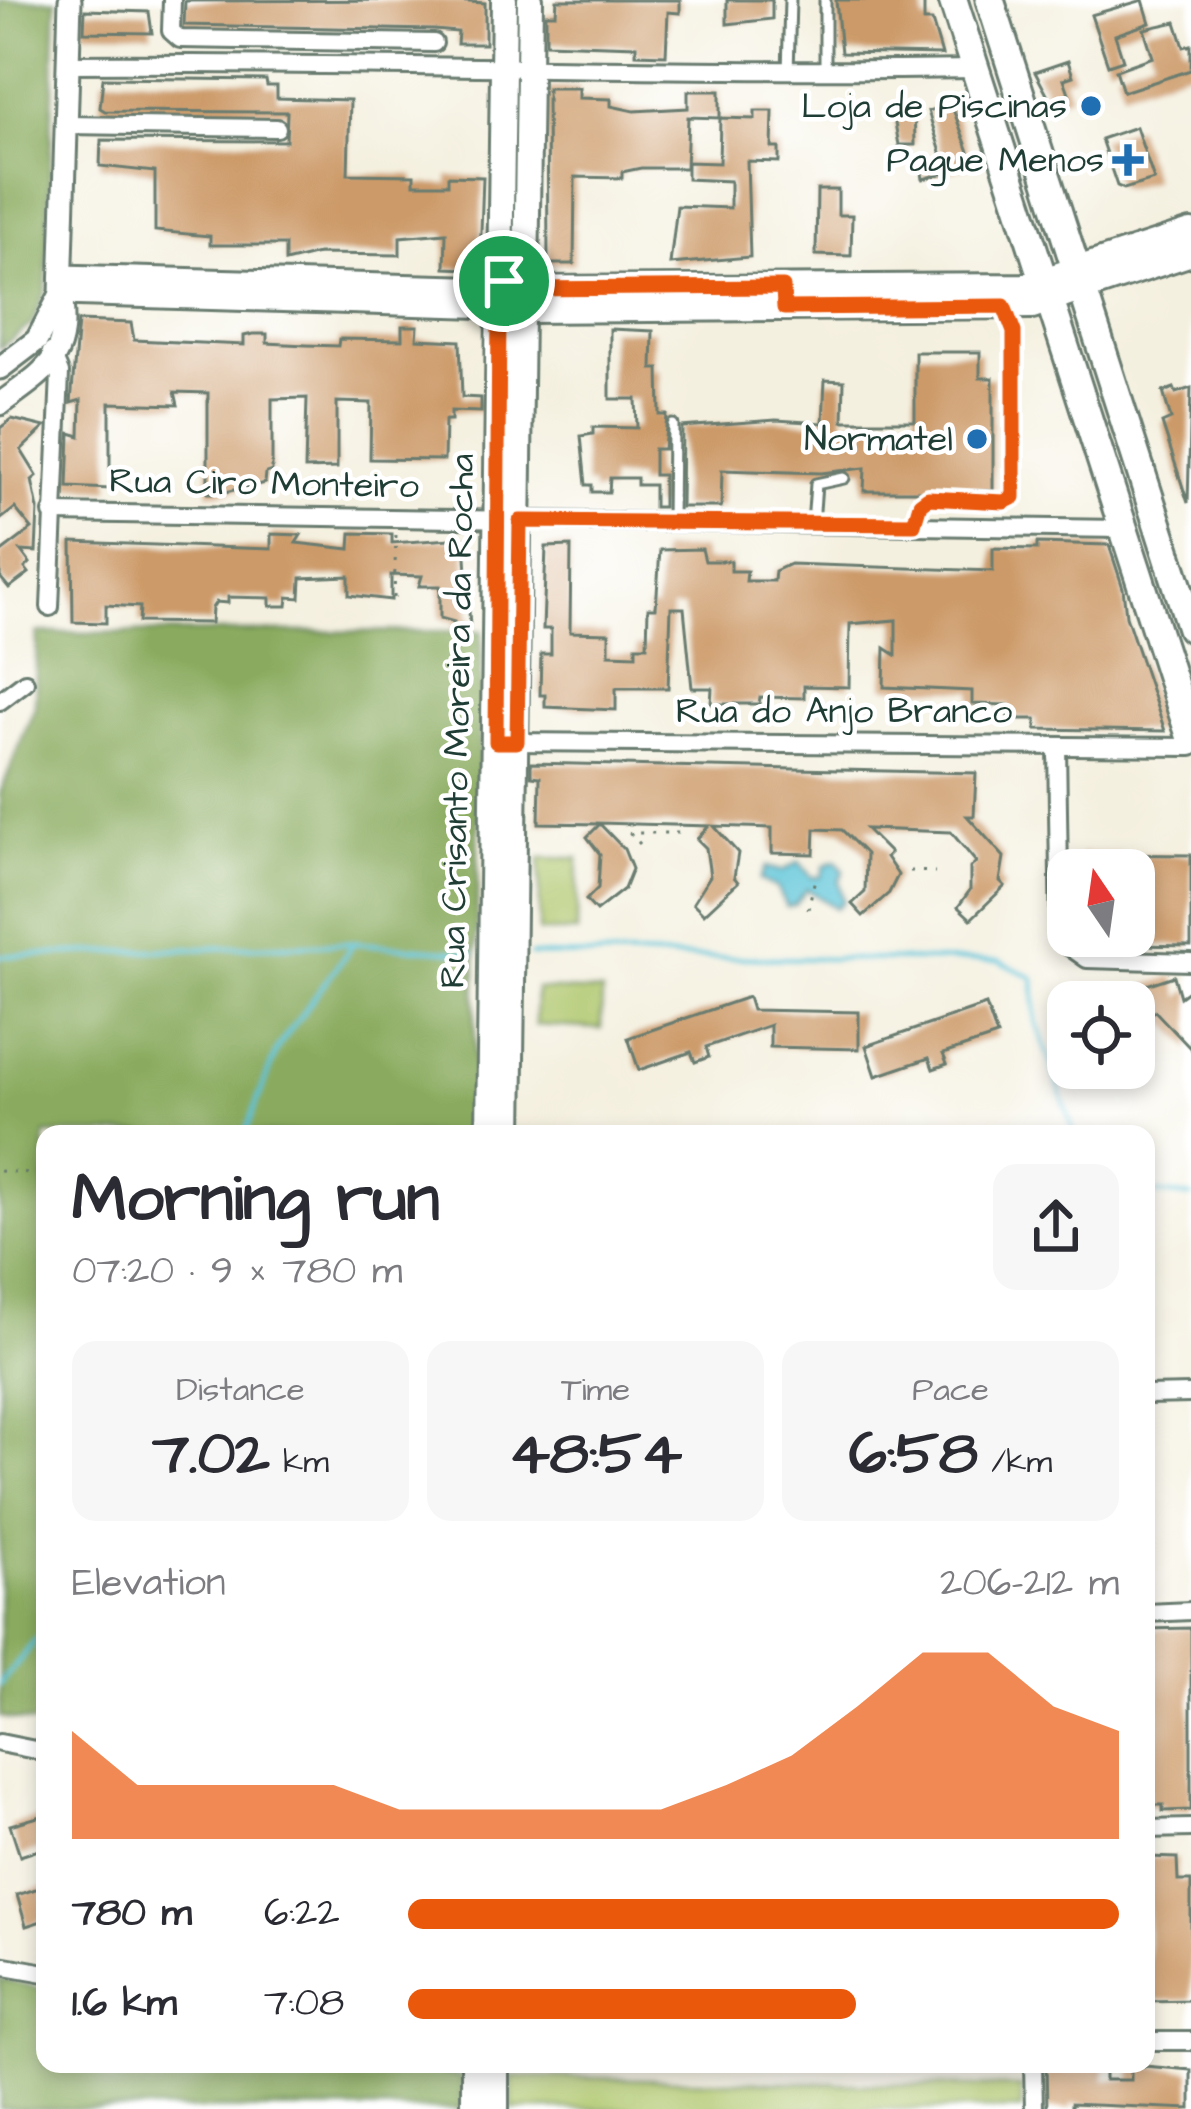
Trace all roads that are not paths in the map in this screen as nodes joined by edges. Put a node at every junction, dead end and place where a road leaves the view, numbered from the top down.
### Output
1 (70, 0) edge
2 (172, 0) edge
3 (504, 0) edge
4 (530, 0) edge
5 (790, 0) edge
6 (825, 0) edge
7 (953, 0) edge
8 (990, 0) edge
9 (434, 44) dead end
10 (67, 64) junction
11 (503, 66) junction
12 (530, 67) junction
13 (975, 69) junction
14 (788, 73) junction
15 (825, 73) junction
16 (66, 125) junction
17 (277, 128) dead end
18 (1191, 232) edge
19 (1191, 253) edge
20 (1080, 279) junction
21 (62, 285) junction
22 (1048, 289) junction
23 (783, 297) junction
24 (512, 298) junction
25 (1004, 306) junction
26 (40, 335) junction
27 (56, 358) junction
28 (0, 368) edge
29 (0, 404) edge
30 (673, 425) dead end
31 (844, 478) dead end
32 (52, 513) junction
33 (508, 521) junction
34 (672, 523) junction
35 (813, 524) junction
36 (914, 524) junction
37 (1122, 529) junction
38 (50, 607) dead end
39 (1191, 628) edge
40 (25, 682) dead end
41 (0, 701) edge
42 (506, 742) junction
43 (1191, 743) edge
44 (1057, 746) junction
45 (1191, 962) edge
46 (489, 1125) edge
47 (510, 1125) edge
48 (1191, 1394) edge
49 (1155, 1395) edge
50 (1191, 1611) edge
51 (1155, 1612) edge
52 (0, 1743) edge
53 (36, 1750) edge
54 (1191, 1828) edge
55 (1155, 1829) edge
56 (0, 1964) edge
57 (36, 1971) edge
58 (1155, 2041) edge
59 (1191, 2041) edge
60 (474, 2073) edge
61 (496, 2073) edge
62 (1033, 2073) edge
63 (474, 2109) edge
64 (496, 2109) edge
65 (1034, 2109) edge

1 - 10 street
2 - 9 street
3 - 11 main road, Rua Crisanto Moreira da Rocha
4 - 12 main road, Rua Crisanto Moreira da Rocha
5 - 14 lane
6 - 15 lane
7 - 13 highway
8 - 20 highway
10 - 11 street
10 - 16 street
11 - 12 street
11 - 24 main road, Rua Crisanto Moreira da Rocha
12 - 14 street
12 - 24 main road, Rua Crisanto Moreira da Rocha
13 - 15 street
13 - 22 highway
14 - 15 street
16 - 17 street
16 - 21 street
18 - 20 main road
19 - 20 main road
20 - 22 main road
20 - 39 highway
21 - 24 street
21 - 26 street
21 - 27 street
22 - 23 main road
22 - 25 main road
22 - 37 highway
23 - 24 main road
23 - 25 main road
24 - 33 main road, Rua Crisanto Moreira da Rocha
25 - 36 lane
26 - 27 street
26 - 28 street
27 - 29 street
27 - 32 street
30 - 34 lane
31 - 35 lane
32 - 33 street, Rua Ciro Monteiro
32 - 38 street
33 - 34 street, Rua Ciro Monteiro
33 - 42 main road, Rua Crisanto Moreira da Rocha
34 - 35 street, Rua Ciro Monteiro
35 - 36 street, Rua Ciro Monteiro
36 - 37 street, Rua Ciro Monteiro
37 - 43 highway
40 - 41 street
42 - 44 street, Rua do Anjo Branco
42 - 46 main road, Rua Crisanto Moreira da Rocha
42 - 47 main road, Rua Crisanto Moreira da Rocha
43 - 44 street, Rua do Anjo Branco
44 - 45 street
48 - 49 street
50 - 51 street
52 - 53 street
54 - 55 street
56 - 57 street
58 - 59 street
60 - 63 main road
61 - 64 main road
62 - 65 street

